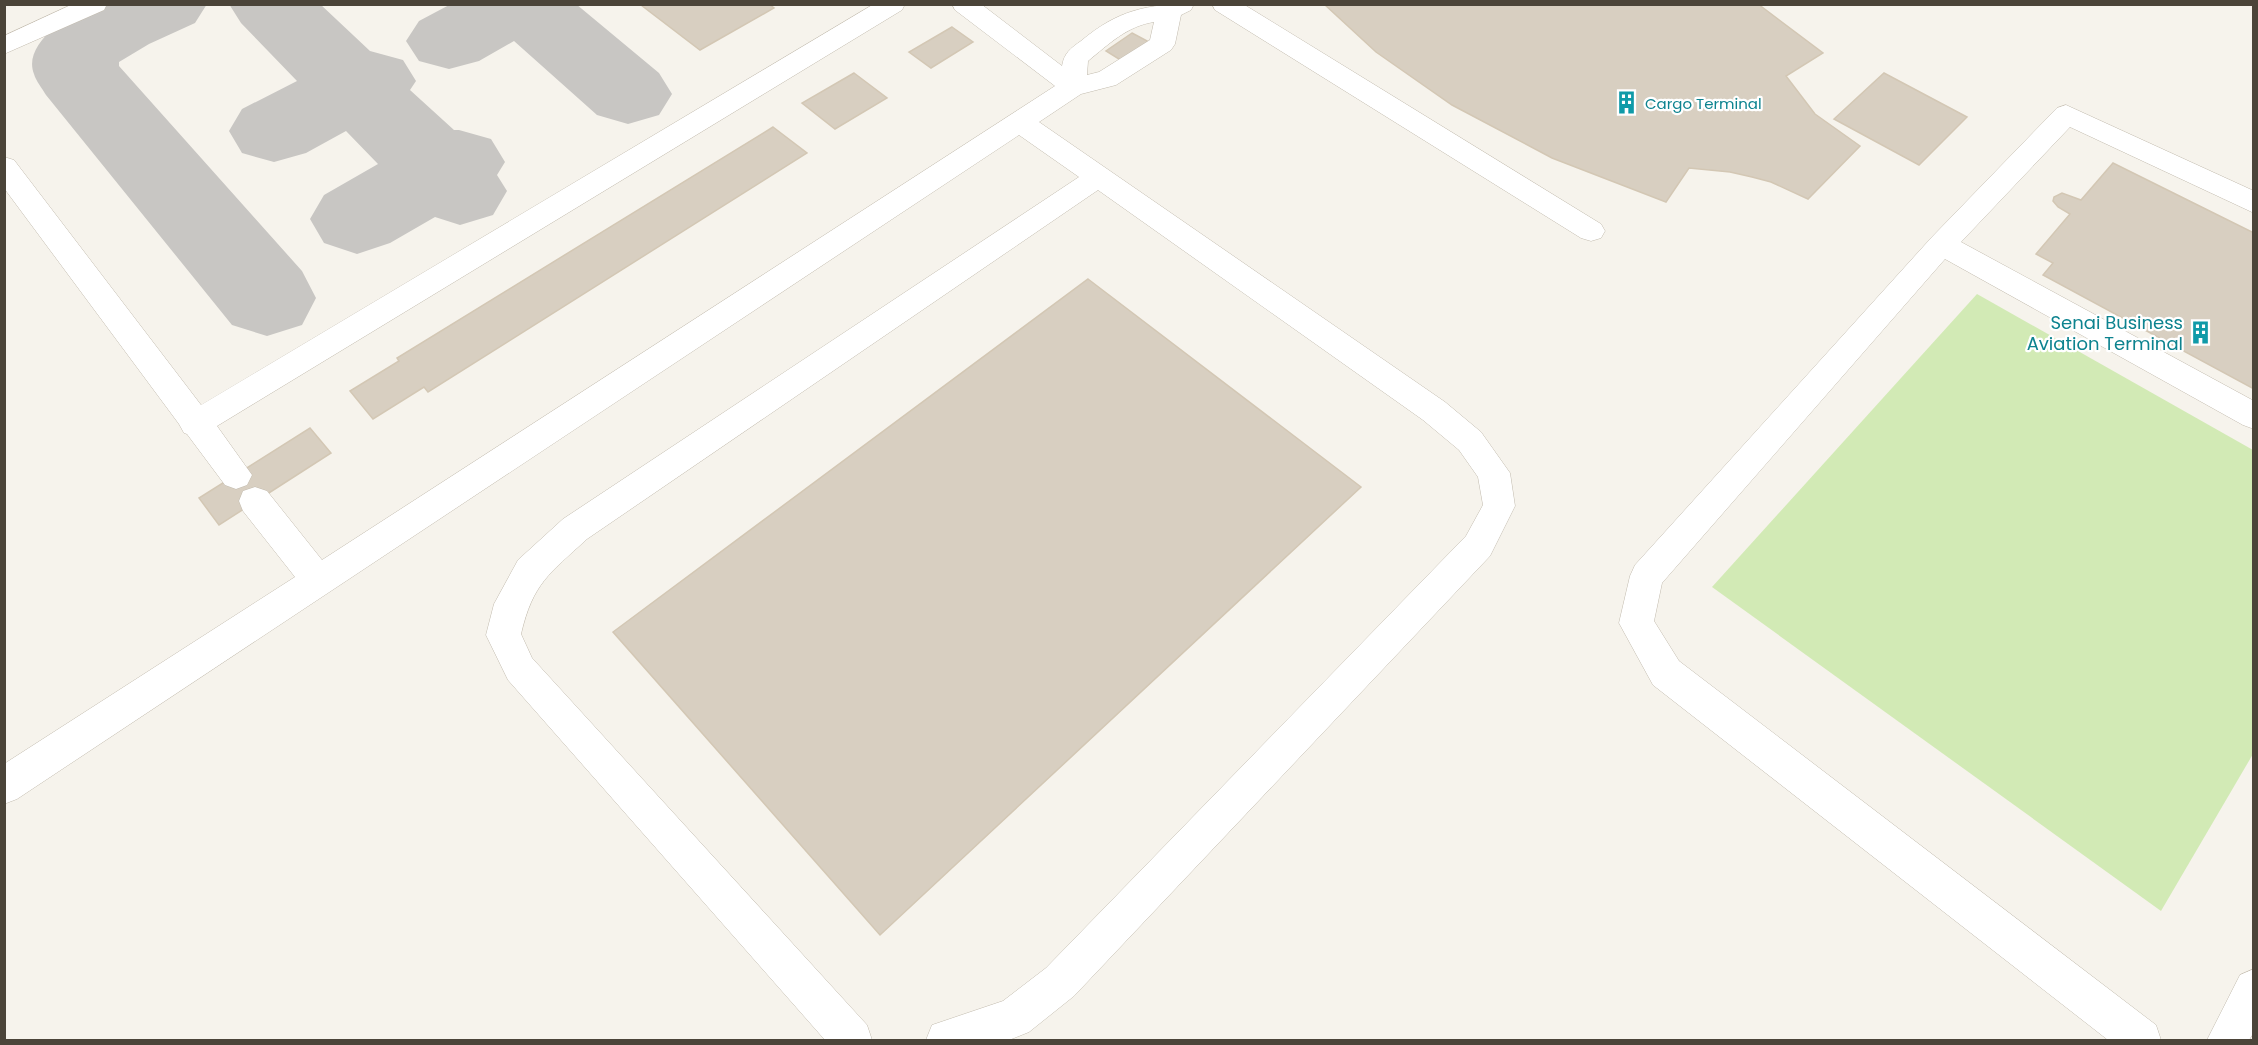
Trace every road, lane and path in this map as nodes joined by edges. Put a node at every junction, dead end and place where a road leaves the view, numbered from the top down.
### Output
1 (95, 4) edge
2 (892, 4) edge
3 (964, 4) edge
4 (1224, 4) edge
5 (1176, 9) edge
6 (4, 46) edge
7 (1073, 87) junction
8 (1020, 122) junction
9 (4, 167) edge
10 (1098, 177) junction
11 (2253, 203) edge
12 (1591, 231) dead end
13 (1942, 244) junction
14 (2253, 416) edge
15 (195, 424) junction
16 (236, 475) dead end
17 (255, 501) dead end
18 (318, 581) junction
19 (4, 786) edge
20 (2253, 989) edge
21 (852, 1041) edge
22 (946, 1041) edge
23 (2141, 1041) edge
24 (2227, 1041) edge

1 - 6 lane
2 - 15 lane
3 - 7 lane
4 - 12 lane
5 - 7 lane
5 - 7 lane
7 - 8 lane
8 - 10 lane
8 - 18 lane
9 - 15 lane
10 - 21 lane
10 - 22 lane
11 - 13 lane
13 - 14 lane
13 - 23 lane
15 - 16 lane
17 - 18 lane
18 - 19 lane
20 - 24 lane

